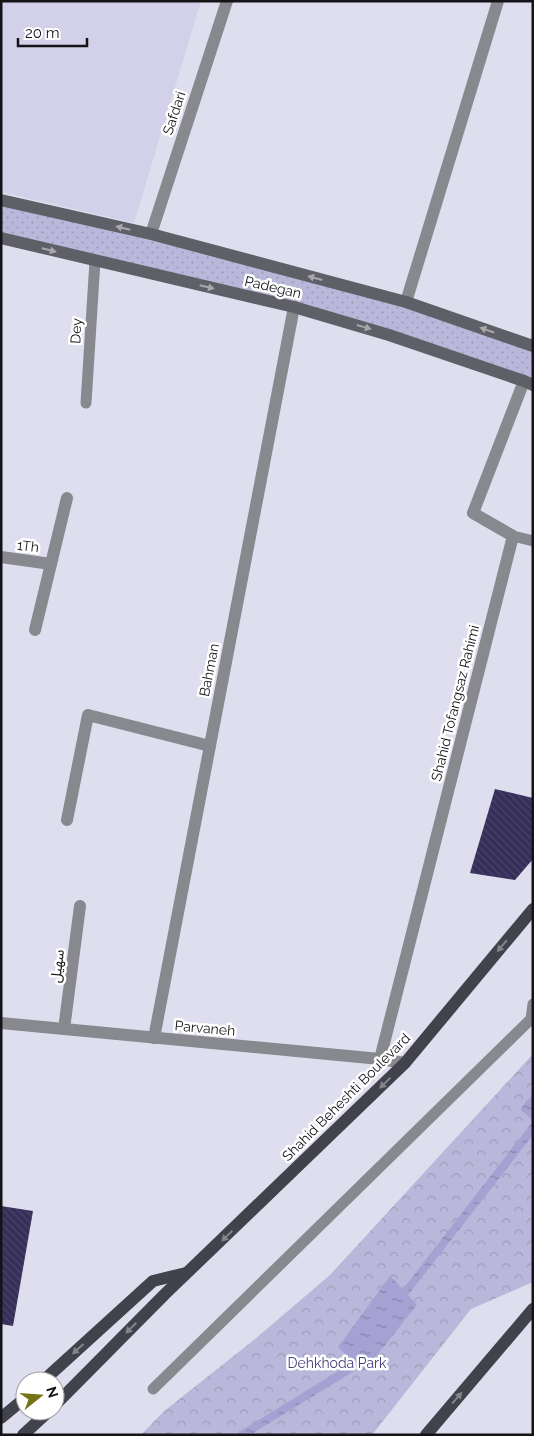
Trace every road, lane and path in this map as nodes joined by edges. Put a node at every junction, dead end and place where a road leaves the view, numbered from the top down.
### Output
1 (226, 1) edge
2 (498, 1) edge
3 (1, 200) edge
4 (151, 234) junction
5 (1, 238) edge
6 (95, 261) junction
7 (406, 302) junction
8 (294, 307) junction
9 (533, 346) edge
10 (528, 383) edge
11 (86, 403) dead end
12 (67, 498) dead end
13 (514, 536) junction
14 (533, 541) edge
15 (1, 557) edge
16 (51, 564) junction
17 (35, 630) dead end
18 (210, 746) junction
19 (67, 820) dead end
20 (80, 906) dead end
21 (533, 909) edge
22 (533, 1004) edge
23 (1, 1023) edge
24 (64, 1029) junction
25 (154, 1038) junction
26 (380, 1059) junction
27 (405, 1063) junction
28 (188, 1273) junction
29 (533, 1309) edge
30 (55, 1371) edge
31 (153, 1389) dead end
32 (65, 1395) edge
33 (15, 1406) edge
34 (1, 1418) edge
35 (39, 1421) edge
36 (23, 1435) edge
37 (426, 1435) edge

1 - 4 street, Safdari
2 - 7 street
4 -> 3 main road, Padegan
7 -> 4 main road, Padegan
5 -> 6 main road, Padegan
6 -> 8 main road, Padegan
6 - 11 lane, Dey
9 -> 7 main road, Padegan
8 -> 10 main road, Padegan
8 - 18 street, Bahman
10 - 13 street
12 - 16 street
13 - 14 lane
13 - 26 street, Shahid Tofangsaz Rahimi
15 - 16 street, 1Th
16 - 17 street
18 - 19 street
18 - 25 street, Bahman
20 - 24 street, سهیل
21 -> 27 main road, Shahid Beheshti Boulevard
22 - 31 lane
23 - 24 street, Parvaneh
24 - 25 street, Parvaneh
25 - 26 street, Parvaneh
26 - 27 street, Parvaneh
27 -> 28 main road, Shahid Beheshti Boulevard
28 -> 30 main road
28 -> 32 main road, Shahid Beheshti Boulevard
37 -> 29 main road
33 - 34 main road
35 - 36 main road

